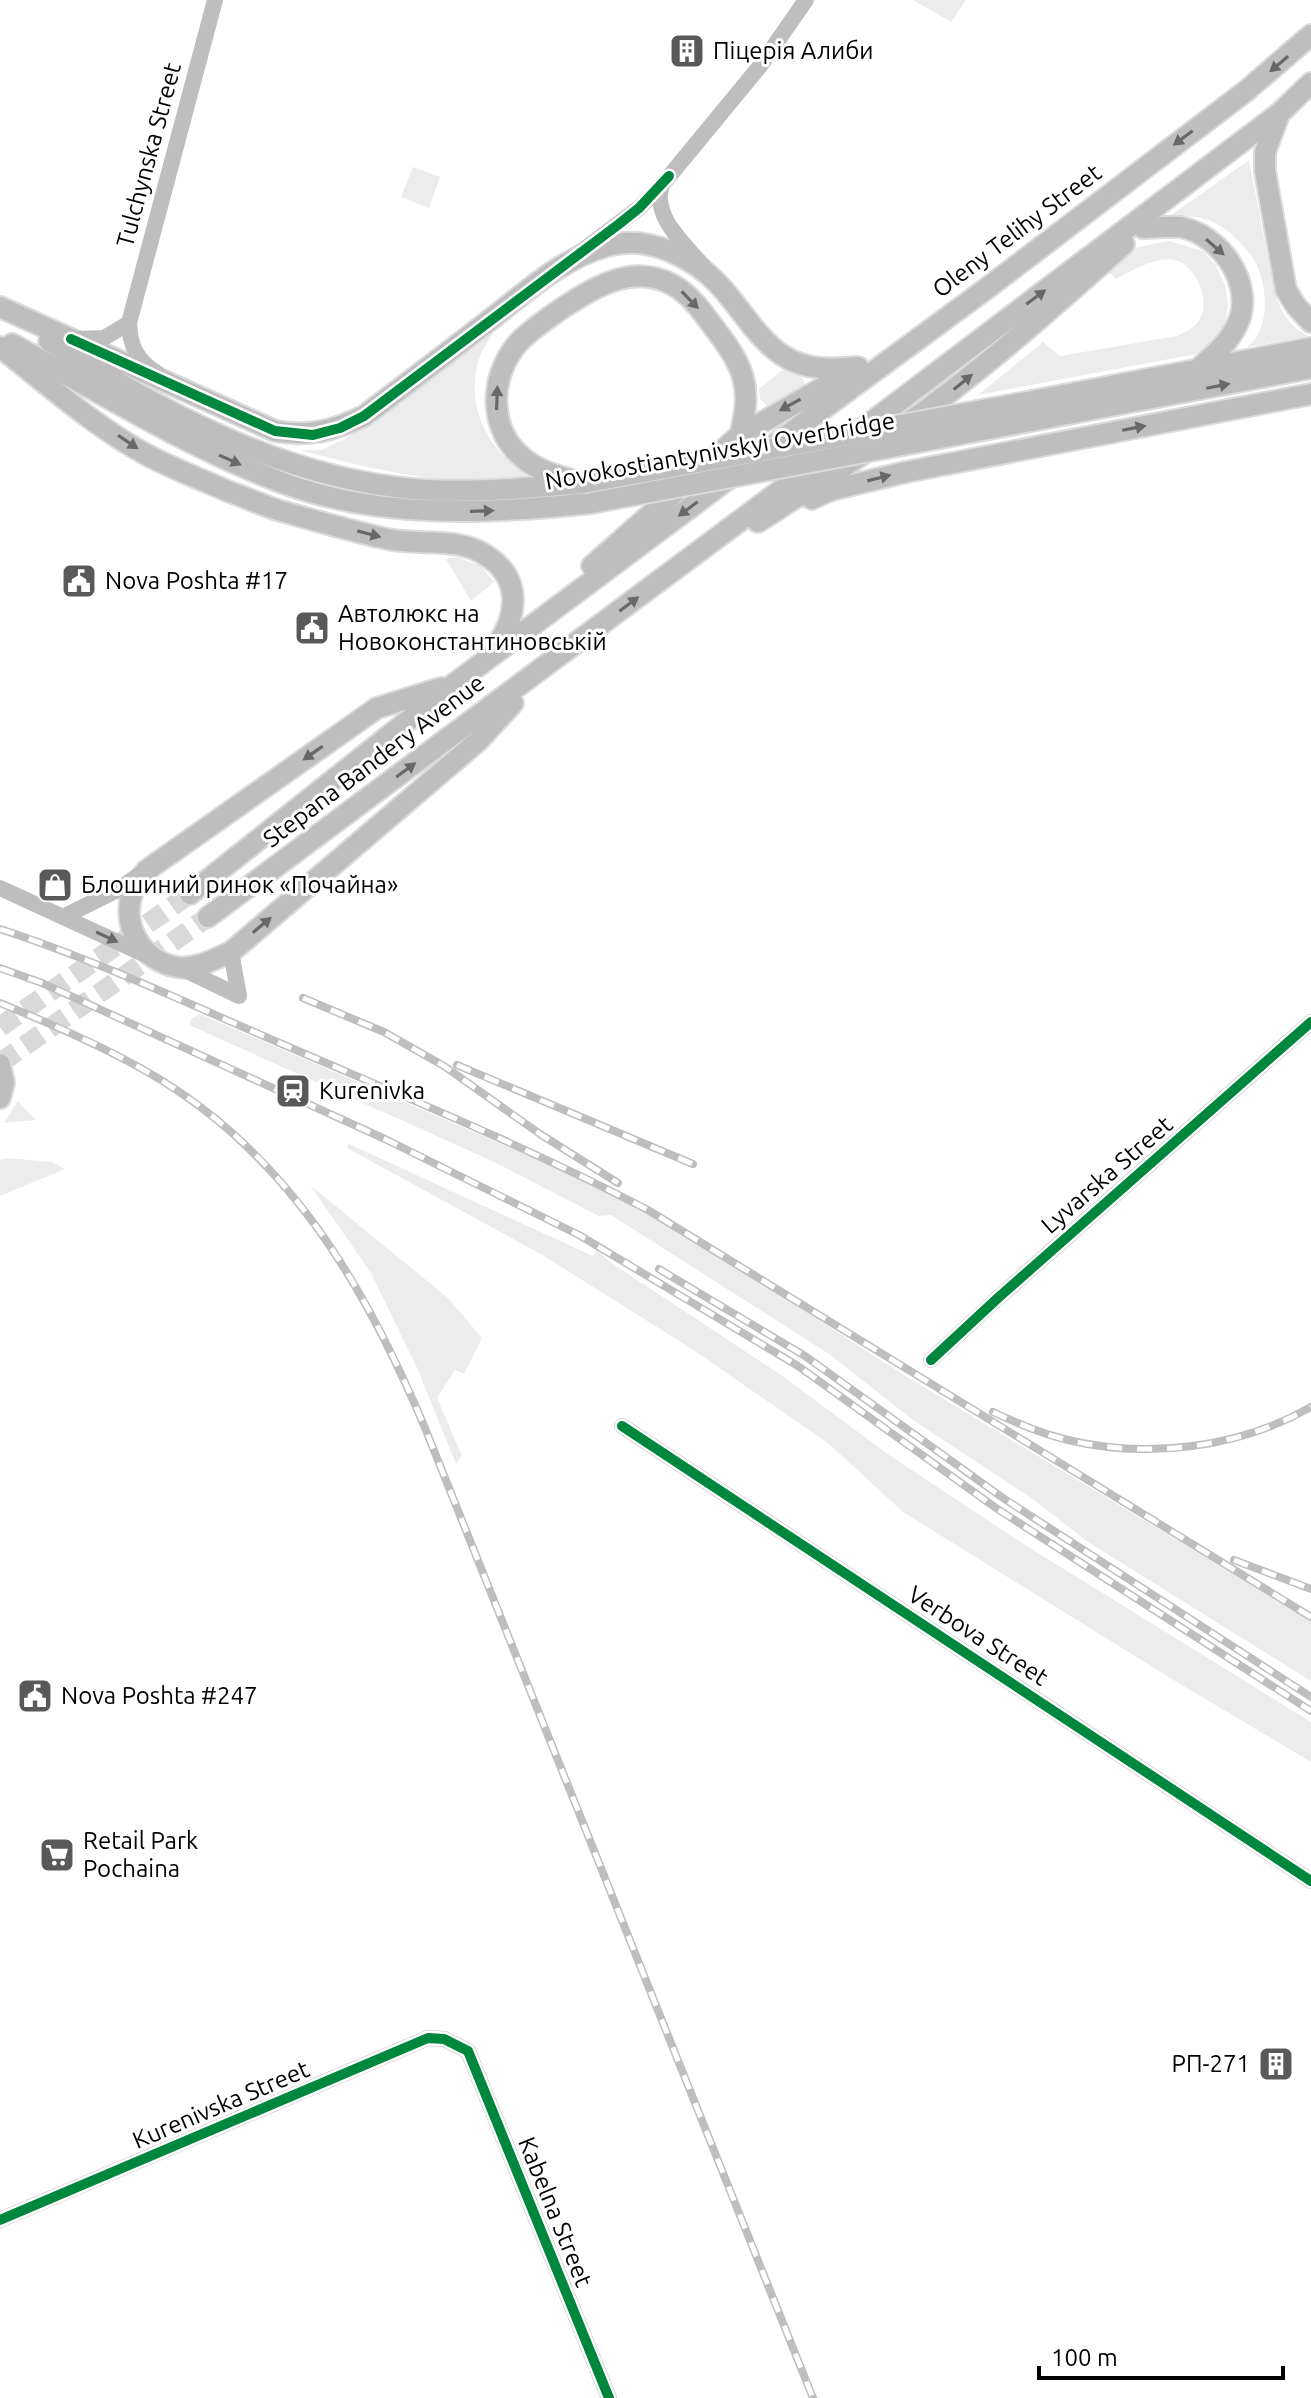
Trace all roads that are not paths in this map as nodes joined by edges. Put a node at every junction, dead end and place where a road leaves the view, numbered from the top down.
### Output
1 (215, 0) edge
2 (806, 0) edge
3 (1311, 35) edge
4 (1311, 83) edge
5 (1281, 112) junction
6 (1199, 172) junction
7 (662, 185) junction
8 (1143, 228) junction
9 (565, 263) junction
10 (719, 284) junction
11 (986, 289) junction
12 (0, 308) edge
13 (1311, 322) edge
14 (129, 323) junction
15 (0, 337) edge
16 (0, 347) edge
17 (1311, 348) edge
18 (67, 354) junction
19 (858, 367) junction
20 (1311, 368) edge
21 (1197, 370) junction
22 (188, 392) junction
23 (1311, 394) edge
24 (1029, 412) junction
25 (740, 435) junction
26 (750, 462) joint
27 (583, 483) junction
28 (754, 525) junction
29 (686, 561) junction
30 (485, 662) junction
31 (545, 668) junction
32 (454, 684) junction
33 (147, 870) junction
34 (0, 888) edge
35 (190, 894) tunnel mouth
36 (63, 917) junction
37 (208, 917) tunnel mouth
38 (231, 952) junction
39 (151, 958) junction
40 (179, 967) junction
41 (1311, 1022) edge
42 (0, 1064) edge
43 (0, 1098) edge
44 (931, 1360) dead end
45 (622, 1426) dead end
46 (1311, 1881) edge
47 (459, 2044) joint
48 (0, 2220) edge
49 (609, 2398) edge

1 - 14 street, Tulchynska Street
2 - 7 street
3 -> 11 main road, Oleny Telihy Street
4 - 5 main road
5 - 6 main road
5 - 13 main road
6 - 8 main road
29 -> 6 main road, Stepana Bandery Avenue
7 - 9 street
7 - 10 street
8 -> 21 main road
28 -> 8 main road
9 - 10 main road
9 - 22 main road
10 - 19 main road
11 - 19 main road
11 - 26 main road, Oleny Telihy Street
12 - 18 main road
14 - 18 street
14 - 22 street
15 - 18 main road
16 -> 30 main road
17 - 21 main road
18 - 22 main road
18 -> 24 main road, Novokostiantynivskyi Overbridge, bridge
18 - 27 main road, Novokostiantynivskyi Overbridge
19 -> 25 main road
24 -> 20 main road
21 - 24 main road
28 -> 23 main road
24 - 27 main road, Novokostiantynivskyi Overbridge, bridge
27 -> 25 main road
25 - 30 main road
26 -> 30 main road, Stepana Bandery Avenue
28 - 29 main road
31 -> 29 main road, Stepana Bandery Avenue
30 - 32 main road, Stepana Bandery Avenue
37 -> 31 main road, Stepana Bandery Avenue
38 -> 31 main road
32 -> 33 main road
32 - 35 main road, Stepana Bandery Avenue
33 - 36 street
33 - 39 main road
34 - 36 street
36 -> 39 street
38 - 40 main road
38 - 40 street
39 - 40 main road
41 - 44 street, Lyvarska Street
42 - 43 main road
45 - 46 street, Verbova Street
47 - 48 street, Kurenivska Street
47 - 49 street, Kabelna Street

